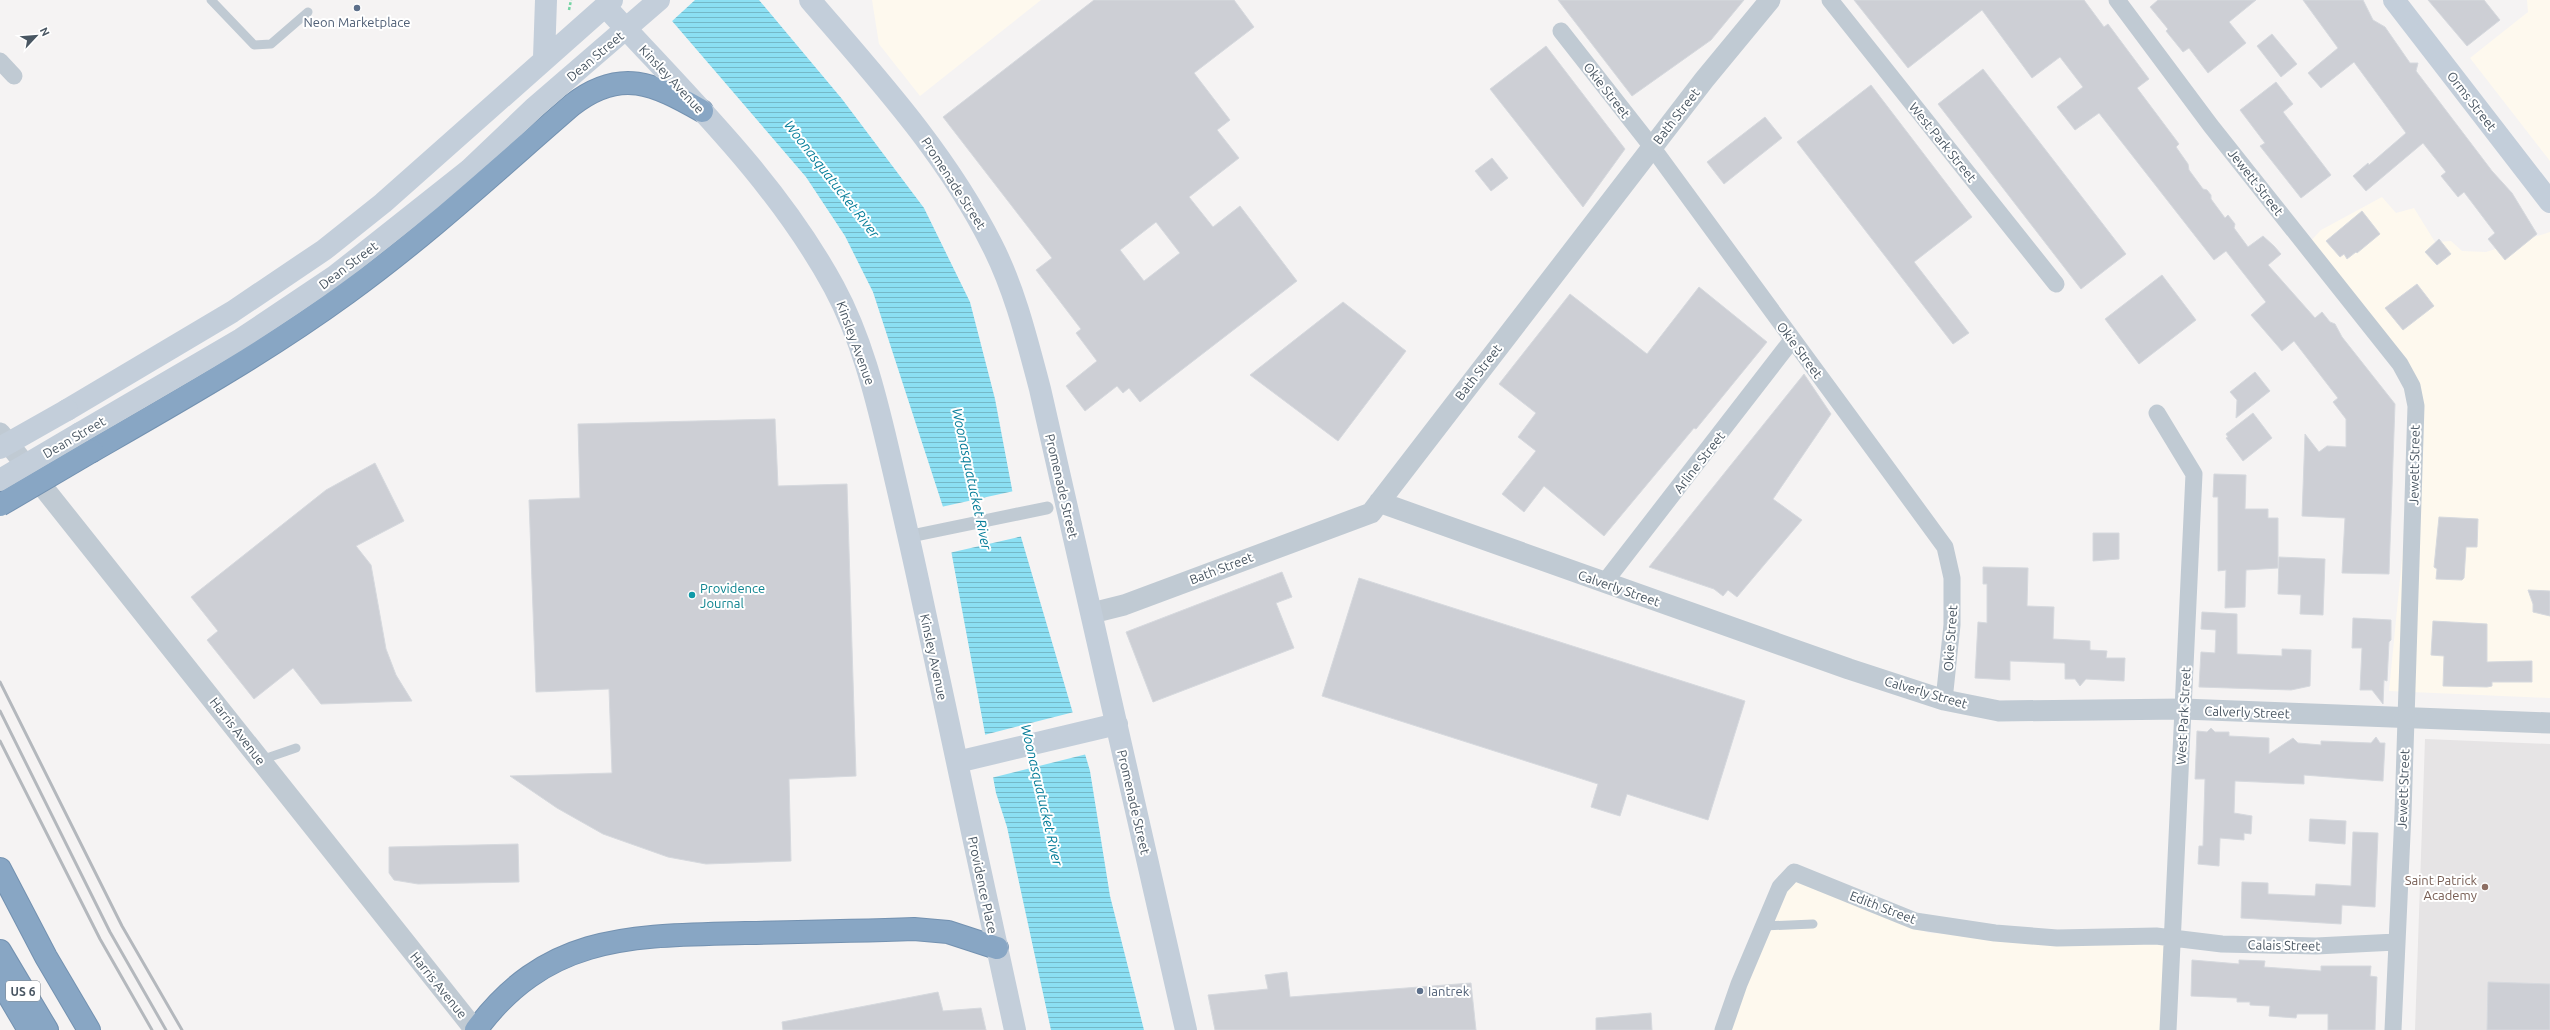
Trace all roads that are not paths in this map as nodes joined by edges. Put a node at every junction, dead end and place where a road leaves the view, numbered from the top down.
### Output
1 (211, 0) edge
2 (546, 0) edge
3 (810, 0) edge
4 (828, 0) edge
5 (1770, 0) edge
6 (1830, 0) edge
7 (2117, 0) edge
8 (2394, 0) edge
9 (605, 2) edge
10 (652, 6) edge
11 (308, 12) dead end
12 (832, 25) junction
13 (626, 30) junction
14 (1561, 31) dead end
15 (544, 58) junction
16 (0, 61) edge
17 (14, 76) dead end
18 (702, 111) junction
19 (1652, 147) junction
20 (2550, 202) edge
21 (2056, 284) dead end
22 (1792, 340) junction
23 (2157, 413) dead end
24 (0, 433) edge
25 (0, 448) edge
26 (0, 480) edge
27 (1379, 502) junction
28 (0, 505) edge
29 (1047, 508) dead end
30 (916, 536) dead end
31 (1604, 583) junction
32 (1092, 613) junction
33 (1944, 700) junction
34 (2183, 710) junction
35 (2406, 717) junction
36 (2550, 722) edge
37 (1117, 724) junction
38 (296, 748) dead end
39 (261, 760) junction
40 (957, 762) junction
41 (0, 869) edge
42 (1813, 924) dead end
43 (1763, 926) junction
44 (2173, 939) junction
45 (2396, 942) junction
46 (997, 948) junction
47 (0, 952) edge
48 (0, 981) edge
49 (29, 1030) edge
50 (47, 1030) edge
51 (90, 1030) edge
52 (476, 1030) edge
53 (1015, 1030) edge
54 (1186, 1030) edge
55 (1723, 1030) edge
56 (2168, 1030) edge
57 (2393, 1030) edge

1 - 11 lane
2 - 15 main road
3 - 12 main road, Promenade Street
4 - 12 main road
5 - 19 street, Bath Street
6 - 21 street, West Park Street
7 - 35 street, Jewett Street
8 - 20 main road, Orms Street
9 - 13 main road, Kinsley Avenue
9 - 15 main road, Dean Street
10 - 13 main road, Dean Street
12 - 32 main road, Promenade Street
13 - 18 main road, Kinsley Avenue
13 - 26 main road, Dean Street, bridge
14 - 19 street, Okie Street
15 - 25 main road, Dean Street, bridge
16 - 17 street
18 - 28 highway, bridge
18 - 40 main road, Kinsley Avenue
19 - 22 street, Okie Street
19 - 27 street, Bath Street
22 - 31 street, Arline Street
22 - 33 street, Okie Street
23 - 34 street, West Park Street
24 - 39 street, Harris Avenue
27 - 31 street, Calverly Street
27 - 32 street, Bath Street
29 - 30 street
31 - 33 street, Calverly Street
32 - 37 main road, Promenade Street
33 - 34 street, Calverly Street
34 - 35 street, Calverly Street
34 - 44 street, West Park Street
35 - 36 street, Calverly Street
35 - 45 street, Jewett Street
37 - 40 main road
37 - 54 main road, Promenade Street
38 - 39 lane
39 - 52 street, Harris Avenue
40 - 46 main road, Providence Place
41 - 51 highway
42 - 43 lane
43 - 44 street, Edith Street
43 - 55 street, Edith Street
44 - 45 street, Calais Street
44 - 56 street, West Park Street
45 - 57 street, Jewett Street
46 - 52 highway
46 - 53 main road, Providence Place
47 - 50 highway, US 6
48 - 49 highway

